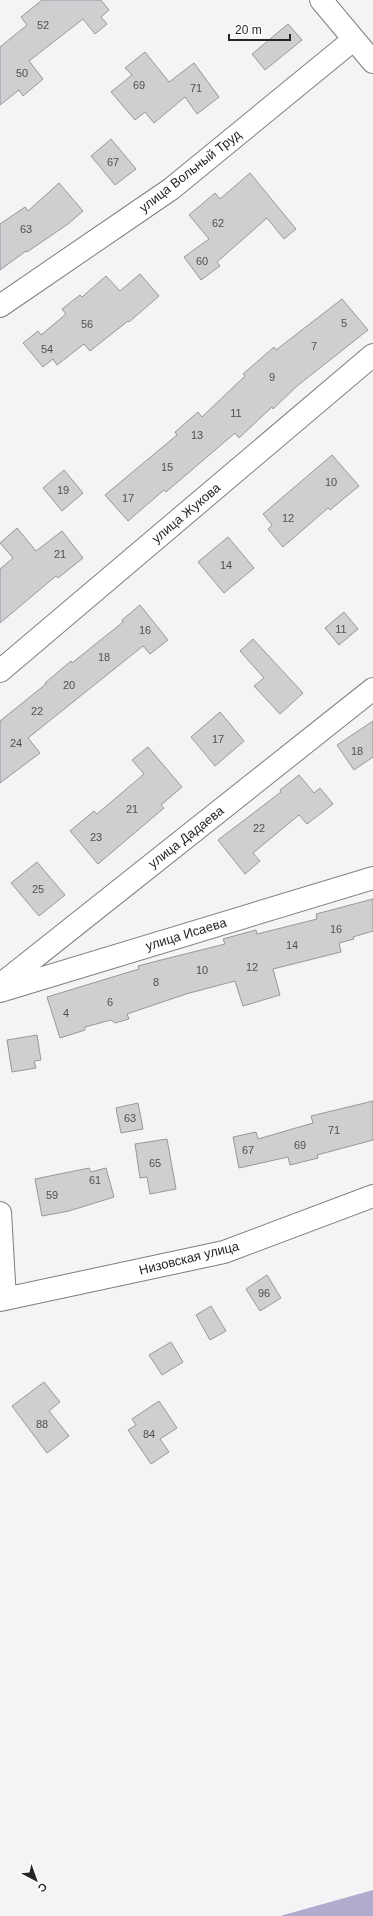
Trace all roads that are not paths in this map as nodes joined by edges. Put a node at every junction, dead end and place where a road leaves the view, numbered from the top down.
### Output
1 (321, 0) edge
2 (353, 40) junction
3 (373, 62) edge
4 (0, 306) edge
5 (373, 355) edge
6 (0, 671) edge
7 (373, 689) edge
8 (373, 878) edge
9 (0, 985) edge
10 (0, 991) edge
11 (373, 1196) edge
12 (0, 1213) edge
13 (3, 1299) edge

1 - 2 street
2 - 3 street
2 - 4 street, улица Вольный Труд
5 - 6 street, улица Жукова
7 - 9 street, улица Дадаева
8 - 10 street, улица Исаева
11 - 13 street, Низовская улица
12 - 13 street

